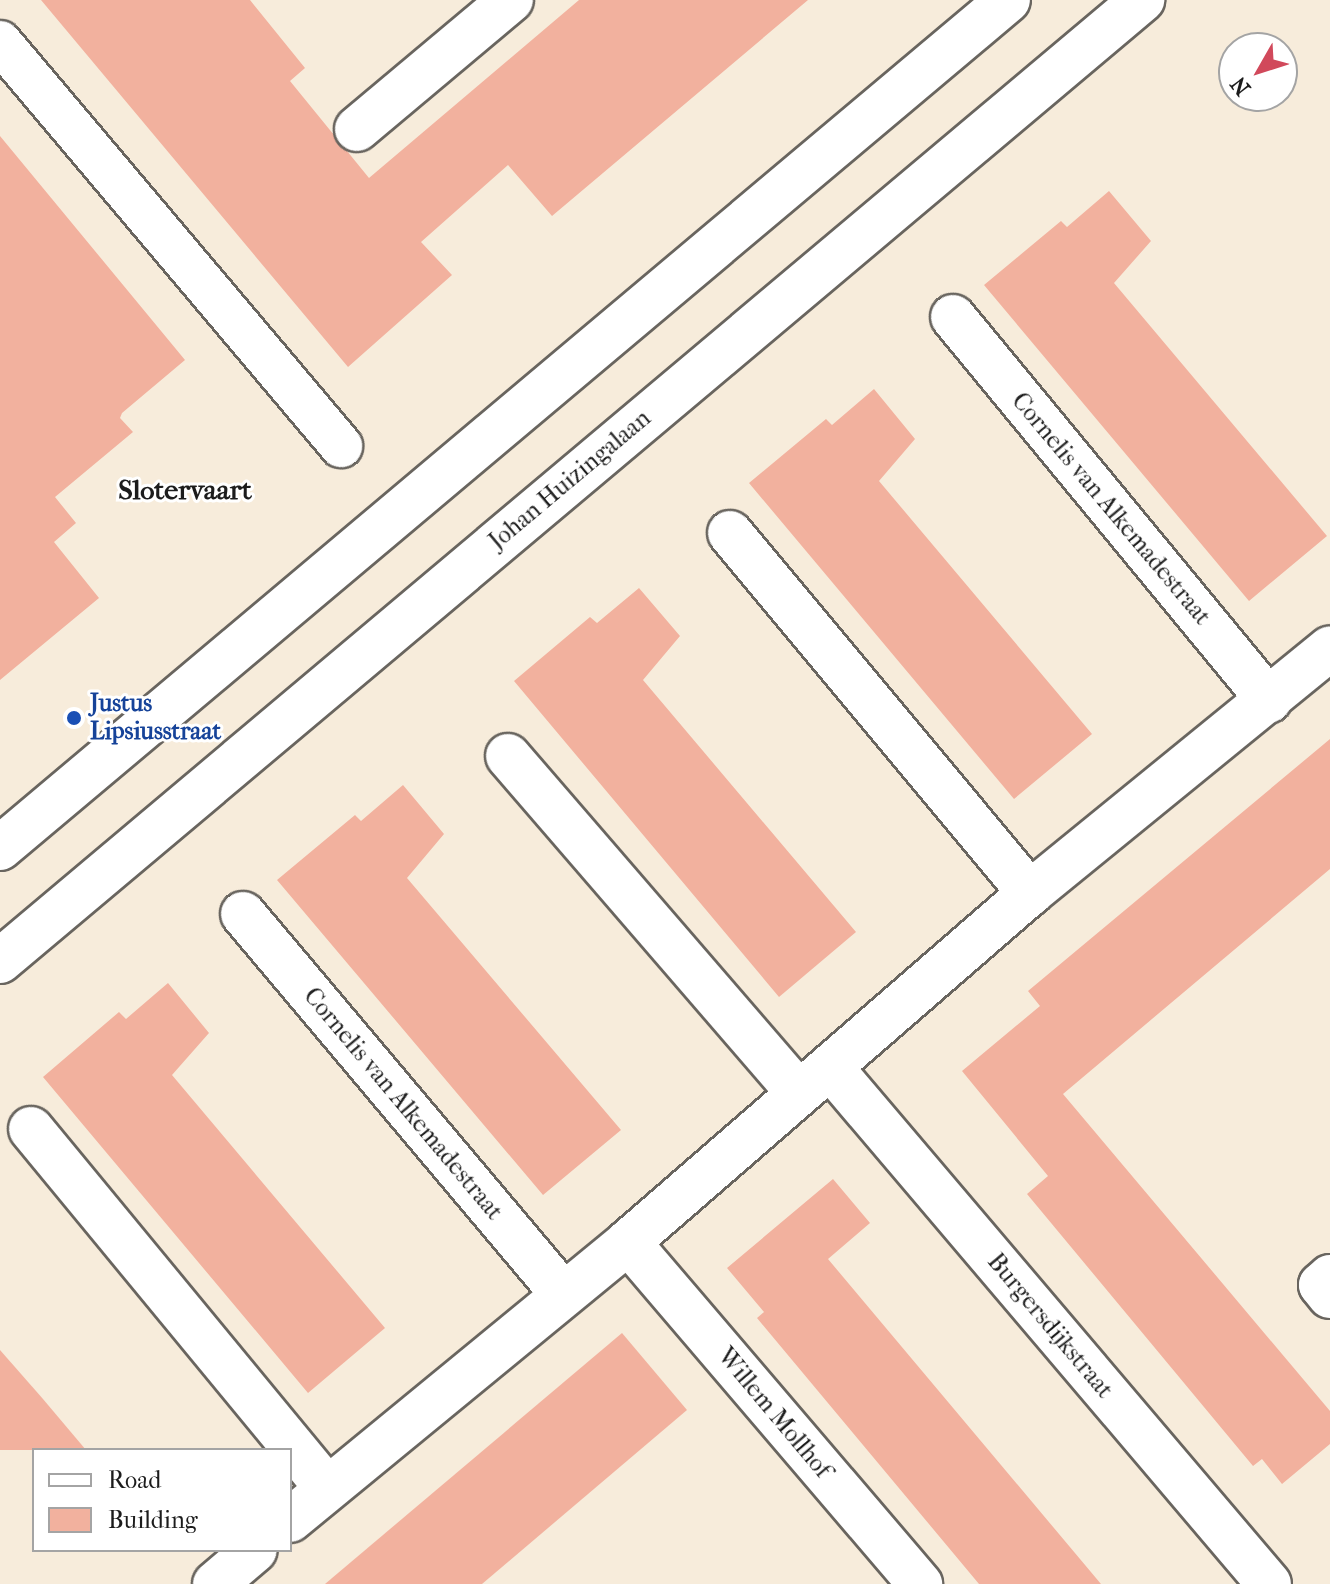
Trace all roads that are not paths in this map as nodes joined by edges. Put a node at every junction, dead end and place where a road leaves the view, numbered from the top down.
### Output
1 (511, 0) edge
2 (1008, 0) edge
3 (1142, 0) edge
4 (0, 42) edge
5 (357, 129) dead end
6 (953, 317) dead end
7 (341, 446) dead end
8 (730, 533) dead end
9 (1330, 648) edge
10 (1269, 700) junction
11 (508, 756) dead end
12 (0, 848) edge
13 (1030, 893) junction
14 (243, 914) dead end
15 (0, 961) edge
16 (814, 1080) junction
17 (31, 1129) dead end
18 (628, 1242) junction
19 (1330, 1277) edge
20 (563, 1294) junction
21 (1330, 1296) edge
22 (327, 1488) junction
23 (292, 1518) edge
24 (253, 1552) edge
25 (215, 1584) edge
26 (920, 1584) edge
27 (1269, 1584) edge

1 - 5 street
2 - 12 street
3 - 15 street, Johan Huizingalaan
4 - 7 street
6 - 10 street, Cornelis van Alkemadestraat
8 - 13 street
9 - 10 street
10 - 13 street
11 - 16 street
13 - 16 street
14 - 20 street, Cornelis van Alkemadestraat
16 - 18 street
16 - 27 street, Burgersdijkstraat
17 - 22 street
18 - 20 street
18 - 26 street, Willem Mollhof
19 - 21 street
20 - 22 street
22 - 23 street
24 - 25 street

